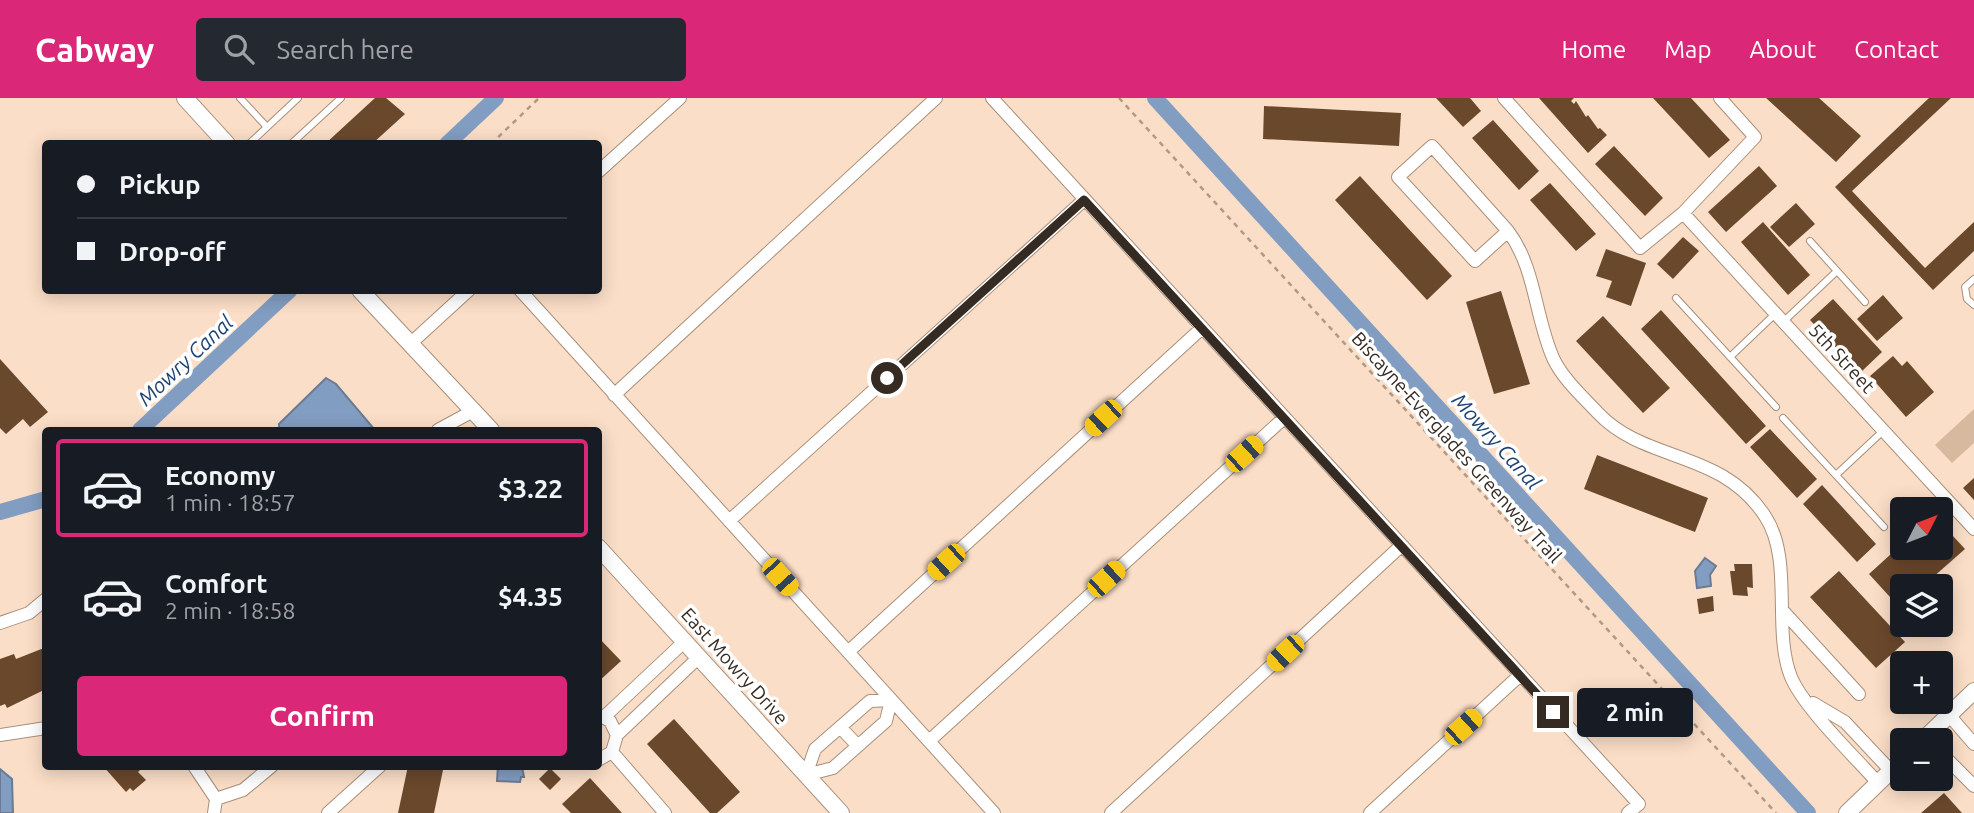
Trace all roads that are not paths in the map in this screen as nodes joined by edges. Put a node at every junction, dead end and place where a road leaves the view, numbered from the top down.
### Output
1 (185, 98) edge
2 (240, 98) edge
3 (298, 98) edge
4 (341, 98) edge
5 (680, 98) edge
6 (936, 98) edge
7 (992, 98) edge
8 (1504, 98) edge
9 (1720, 98) edge
10 (267, 127) junction
11 (223, 140) edge
12 (253, 140) edge
13 (295, 140) edge
14 (602, 168) edge
15 (1084, 200) junction
16 (1682, 213) junction
17 (1508, 231) junction
18 (1810, 241) dead end
19 (1838, 271) junction
20 (1974, 279) edge
21 (364, 294) edge
22 (465, 294) edge
23 (524, 294) edge
24 (1676, 298) dead end
25 (1865, 302) dead end
26 (1974, 304) edge
27 (1779, 318) junction
28 (1202, 328) junction
29 (410, 344) junction
30 (1730, 357) junction
31 (614, 395) junction
32 (1776, 407) dead end
33 (473, 411) junction
34 (1284, 418) junction
35 (1783, 418) dead end
36 (444, 427) edge
37 (464, 427) edge
38 (488, 427) edge
39 (1883, 430) junction
40 (1836, 475) junction
41 (729, 521) junction
42 (1884, 527) dead end
43 (1974, 529) edge
44 (1401, 547) junction
45 (602, 551) edge
46 (42, 602) edge
47 (1784, 612) junction
48 (0, 623) edge
49 (685, 641) junction
50 (848, 652) junction
51 (699, 657) junction
52 (1519, 676) junction
53 (1974, 691) edge
54 (1859, 694) dead end
55 (1807, 699) junction
56 (891, 700) junction
57 (602, 715) edge
58 (1949, 715) junction
59 (602, 717) edge
60 (840, 727) junction
61 (1937, 728) edge
62 (42, 729) edge
63 (0, 735) edge
64 (617, 735) junction
65 (929, 741) junction
66 (1974, 744) edge
67 (858, 746) junction
68 (612, 752) junction
69 (602, 758) edge
70 (1890, 759) edge
71 (1953, 765) edge
72 (197, 770) edge
73 (267, 770) edge
74 (376, 770) edge
75 (1890, 772) edge
76 (806, 775) junction
77 (1878, 783) junction
78 (1974, 786) edge
79 (216, 799) junction
80 (1643, 808) edge
81 (214, 813) edge
82 (328, 813) edge
83 (665, 813) edge
84 (841, 813) edge
85 (994, 813) edge
86 (1111, 813) edge
87 (1370, 813) edge
88 (1629, 813) edge
89 (1847, 813) edge

1 - 11 street
2 - 10 lane
3 - 10 lane
4 - 13 lane
5 - 14 street
6 - 31 street
7 - 15 street
8 - 16 street
9 - 16 street
10 - 12 lane
15 - 28 street
15 - 41 street
16 - 27 street, 5th Street
17 - 17 street
17 - 47 street
18 - 19 lane
19 - 25 lane
19 - 27 lane
20 - 26 lane
21 - 29 street
22 - 29 street
23 - 31 street
24 - 30 lane
27 - 30 lane
27 - 39 street, 5th Street
28 - 34 street
28 - 50 street
29 - 33 street
30 - 32 lane
31 - 41 street
33 - 36 street
33 - 37 street
33 - 38 street
34 - 44 street
34 - 65 street
35 - 40 lane
39 - 40 lane
39 - 43 street, 5th Street
40 - 42 lane
41 - 50 street
44 - 52 street
44 - 86 street
45 - 49 street, East Mowry Drive
46 - 48 street
47 - 54 street
47 - 55 street
49 - 51 street, East Mowry Drive
49 - 57 street
50 - 56 street
51 - 64 street
51 - 76 street, East Mowry Drive
52 - 80 street
52 - 87 street
53 - 58 street
55 - 70 street
55 - 77 street
56 - 60 street
56 - 65 street
56 - 67 street
58 - 61 street
58 - 66 street
59 - 64 street
60 - 67 street
60 - 76 street
62 - 63 street
64 - 68 street
65 - 85 street
67 - 76 street
68 - 69 street
68 - 83 street
71 - 78 street
72 - 79 street
73 - 79 street
74 - 82 street
75 - 77 street
76 - 84 street, East Mowry Drive
77 - 89 street
79 - 81 street
80 - 88 street

